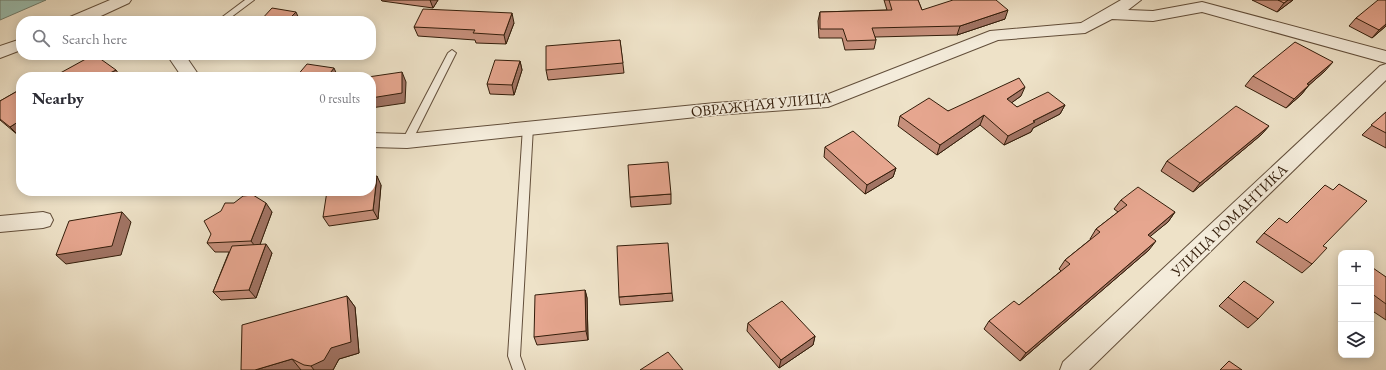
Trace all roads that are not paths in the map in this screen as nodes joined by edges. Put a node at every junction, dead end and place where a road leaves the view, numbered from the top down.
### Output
1 (123, 0) edge
2 (250, 0) edge
3 (1133, 0) edge
4 (1108, 14) junction
5 (87, 16) edge
6 (228, 16) edge
7 (16, 46) edge
8 (0, 52) edge
9 (452, 53) dead end
10 (1386, 58) edge
11 (179, 60) edge
12 (1386, 70) edge
13 (188, 72) edge
14 (528, 127) junction
15 (376, 140) edge
16 (407, 141) junction
17 (42, 220) dead end
18 (0, 224) edge
19 (519, 370) edge
20 (1072, 370) edge

1 - 5 street
2 - 6 lane
3 - 4 street, ОВРАЖНАЯ УЛИЦА
4 - 10 street
4 - 14 street, ОВРАЖНАЯ УЛИЦА
7 - 8 street
9 - 16 lane
11 - 13 street
12 - 20 street, УЛИЦА РОМАНТИКА
14 - 16 street, ОВРАЖНАЯ УЛИЦА
14 - 19 lane
15 - 16 street, ОВРАЖНАЯ УЛИЦА
17 - 18 street

